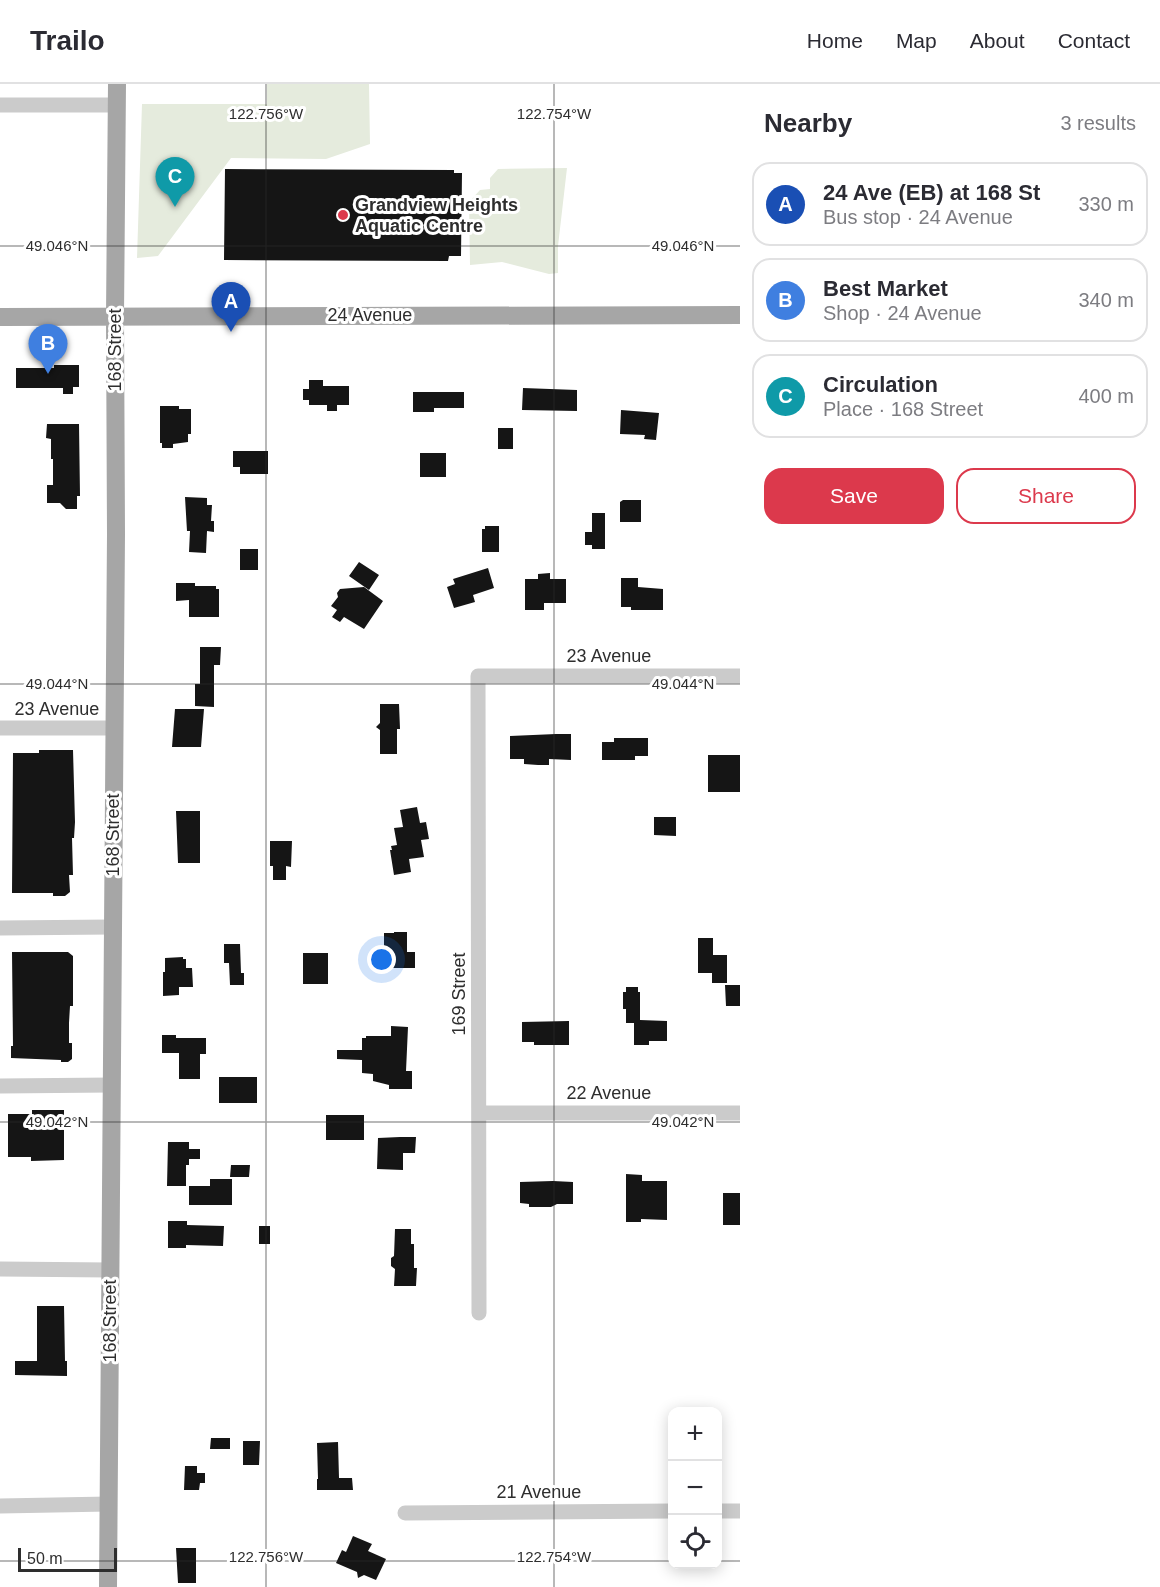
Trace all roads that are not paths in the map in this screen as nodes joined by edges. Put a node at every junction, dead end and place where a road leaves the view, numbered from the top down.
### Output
1 (117, 84) edge
2 (0, 105) edge
3 (117, 105) junction
4 (740, 315) edge
5 (115, 316) junction
6 (0, 317) edge
7 (478, 676) joint
8 (740, 676) edge
9 (0, 728) edge
10 (114, 728) junction
11 (112, 927) junction
12 (0, 928) edge
13 (111, 1085) junction
14 (0, 1086) edge
15 (479, 1113) junction
16 (740, 1113) edge
17 (0, 1269) edge
18 (110, 1270) junction
19 (479, 1313) dead end
20 (109, 1504) junction
21 (0, 1506) edge
22 (668, 1511) edge
23 (722, 1511) edge
24 (740, 1511) edge
25 (405, 1512) dead end
26 (108, 1587) edge

1 - 3 main road, 168 Street
2 - 3 street
3 - 5 main road, 168 Street
4 - 5 main road, 24 Avenue
5 - 6 main road, 24 Avenue
5 - 10 main road, 168 Street
7 - 8 street, 23 Avenue
7 - 15 street, 169 Street
9 - 10 street, 23 Avenue
10 - 11 main road, 168 Street
11 - 12 street
11 - 13 main road, 168 Street
13 - 14 street
13 - 18 main road, 168 Street
15 - 16 street, 22 Avenue
15 - 19 street, 169 Street
17 - 18 street
18 - 20 main road, 168 Street
20 - 21 street
20 - 26 main road, 168 Street
22 - 25 street, 21 Avenue
23 - 24 street

